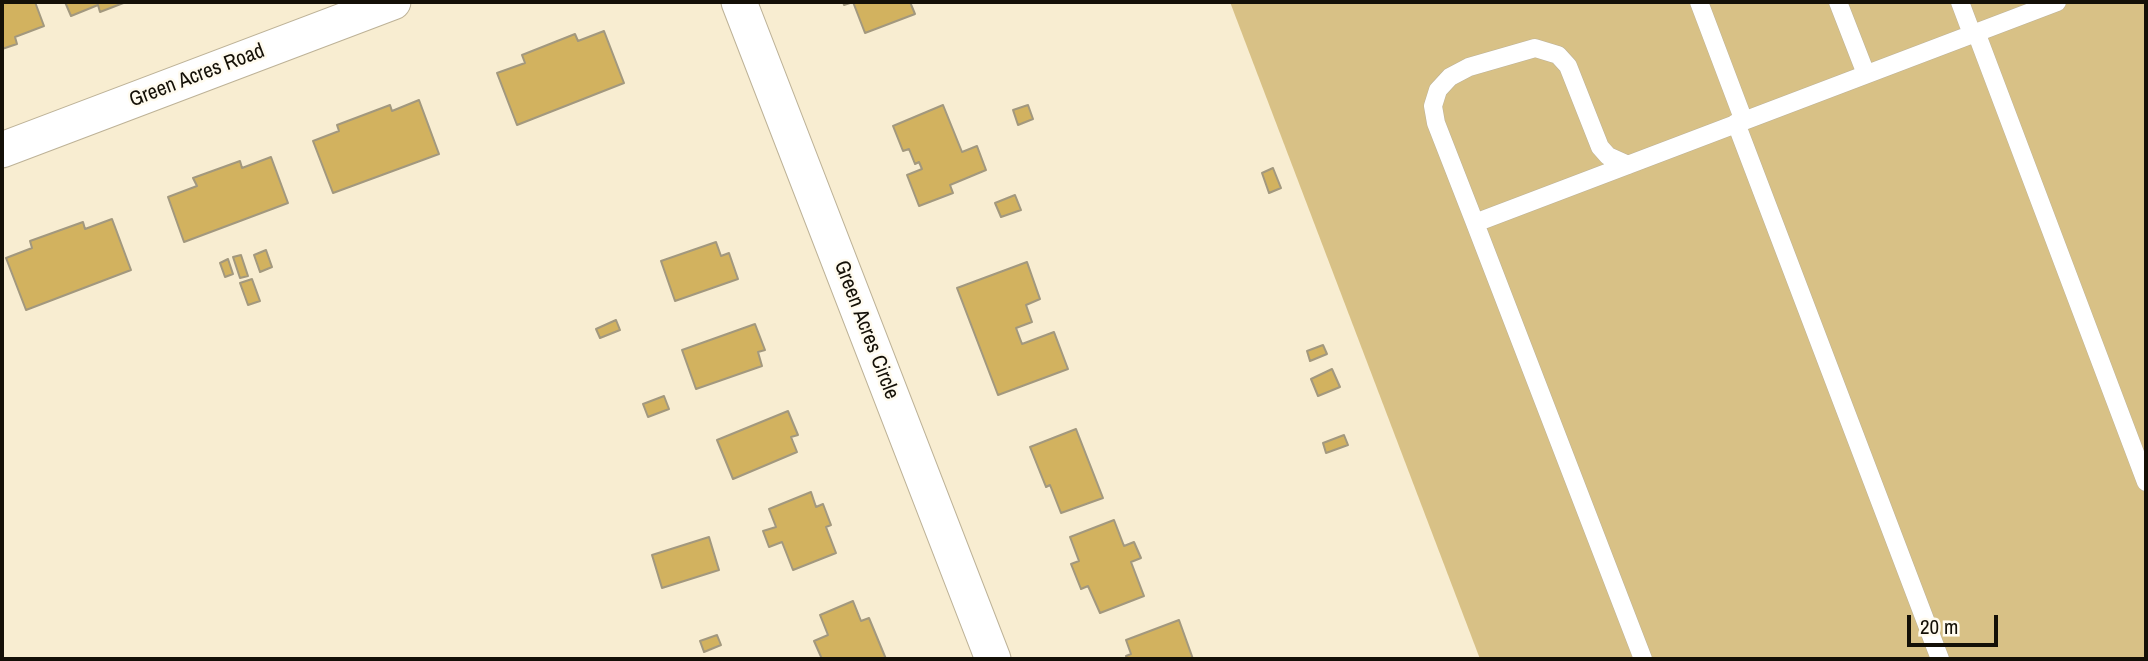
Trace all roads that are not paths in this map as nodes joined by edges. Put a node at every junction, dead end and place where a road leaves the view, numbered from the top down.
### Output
1 (393, 2) edge
2 (739, 2) edge
3 (1699, 2) edge
4 (1838, 2) edge
5 (1960, 2) edge
6 (2055, 2) edge
7 (1974, 33) junction
8 (1866, 74) junction
9 (1740, 122) junction
10 (2, 150) edge
11 (1628, 165) junction
12 (1475, 223) junction
13 (2146, 482) edge
14 (993, 659) edge
15 (1643, 659) edge
16 (1940, 659) edge

1 - 10 street, Green Acres Road
2 - 14 street, Green Acres Circle
3 - 9 lane
4 - 8 lane
5 - 7 lane
6 - 7 lane
7 - 8 lane
7 - 13 lane
8 - 9 lane
9 - 11 lane
9 - 16 lane
11 - 12 lane
11 - 12 lane
12 - 15 lane

